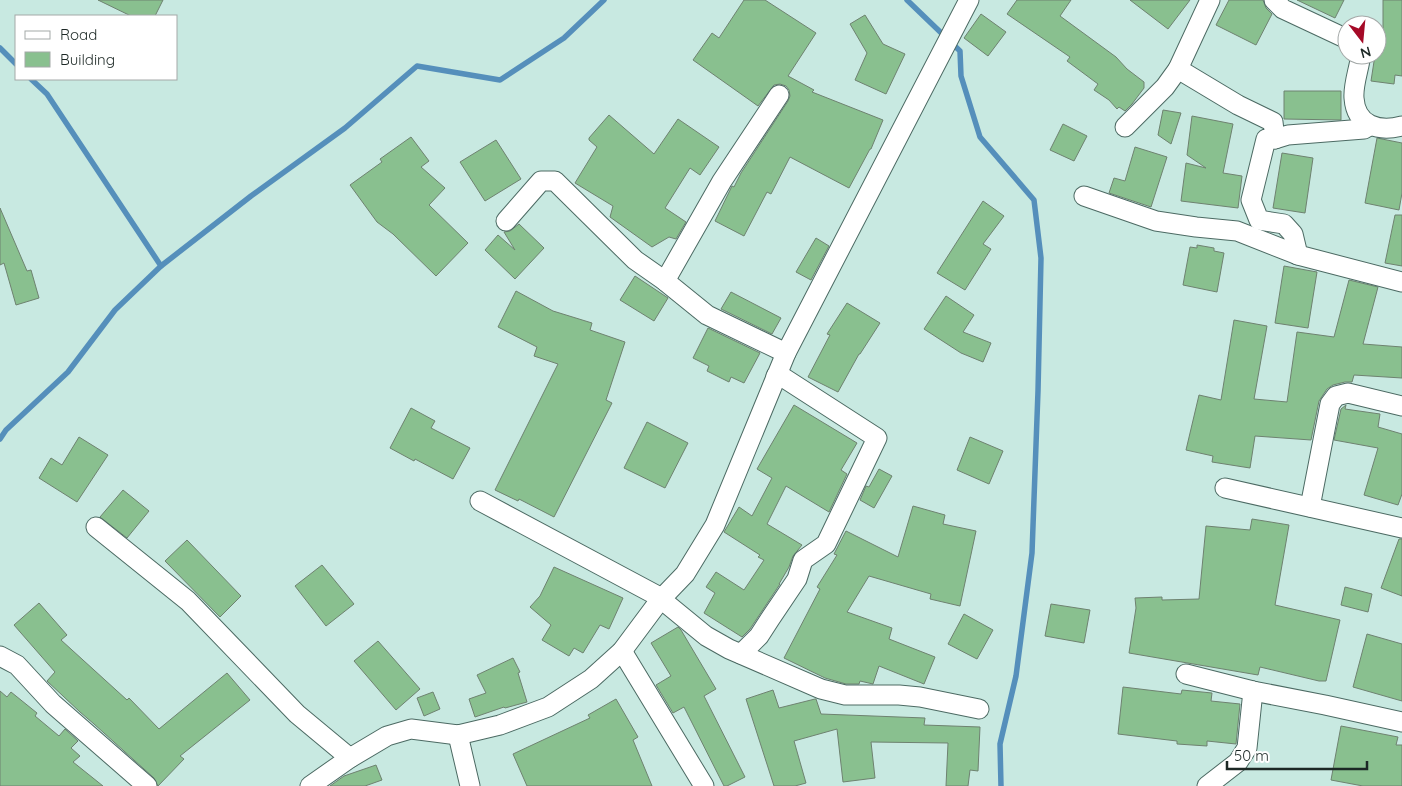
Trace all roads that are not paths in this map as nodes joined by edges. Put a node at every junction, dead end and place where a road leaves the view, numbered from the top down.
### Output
1 (969, 0) edge
2 (1210, 0) edge
3 (1274, 0) edge
4 (1337, 35) edge
5 (1359, 65) edge
6 (1178, 69) junction
7 (778, 95) dead end
8 (1369, 126) junction
9 (1402, 126) edge
10 (1125, 127) dead end
11 (1275, 138) junction
12 (1084, 196) dead end
13 (506, 221) dead end
14 (1298, 255) junction
15 (666, 281) junction
16 (1402, 282) edge
17 (786, 353) junction
18 (776, 376) junction
19 (1402, 406) edge
20 (1224, 488) dead end
21 (480, 501) dead end
22 (1310, 507) junction
23 (96, 527) dead end
24 (1402, 528) edge
25 (660, 600) junction
26 (622, 651) junction
27 (741, 654) junction
28 (0, 656) edge
29 (1186, 674) dead end
30 (1253, 691) junction
31 (978, 709) dead end
32 (1402, 722) edge
33 (458, 735) junction
34 (350, 758) junction
35 (147, 786) edge
36 (310, 786) edge
37 (470, 786) edge
38 (704, 786) edge
39 (1207, 786) edge

1 - 17 street
2 - 6 street
3 - 4 street
5 - 8 street
6 - 10 street
6 - 11 street
7 - 15 street
8 - 9 street
8 - 11 street
11 - 14 street
12 - 14 street
13 - 15 street
14 - 16 street
15 - 17 street
17 - 18 street
18 - 25 street
18 - 27 street
19 - 22 street
20 - 22 street
21 - 25 street
22 - 24 street
23 - 34 street
25 - 26 street
25 - 27 street
26 - 33 street
26 - 38 street
27 - 31 street
28 - 35 street
29 - 30 street
30 - 32 street
30 - 39 street
33 - 34 street
33 - 37 street
34 - 36 street

